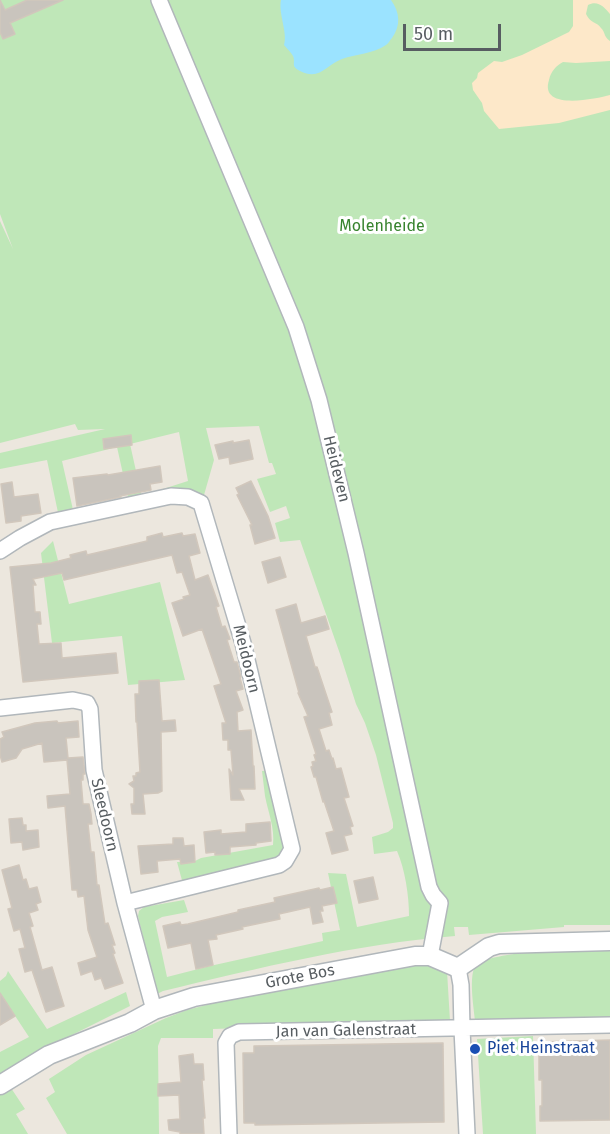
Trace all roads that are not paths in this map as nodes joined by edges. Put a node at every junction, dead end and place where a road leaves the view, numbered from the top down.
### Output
1 (159, 0) edge
2 (0, 551) edge
3 (0, 708) edge
4 (125, 903) junction
5 (610, 941) edge
6 (430, 956) junction
7 (458, 968) junction
8 (154, 1010) junction
9 (610, 1025) edge
10 (462, 1029) junction
11 (0, 1085) edge
12 (229, 1134) edge
13 (467, 1134) edge

1 - 6 street, Heideven
2 - 4 street, Meidoorn
3 - 4 street, Sleedoorn
4 - 8 street, Sleedoorn
5 - 7 street
6 - 7 street, Grote Bos
6 - 8 street, Grote Bos
7 - 10 street
8 - 11 street, Grote Bos
9 - 10 street
10 - 12 street, Jan van Galenstraat
10 - 13 street

